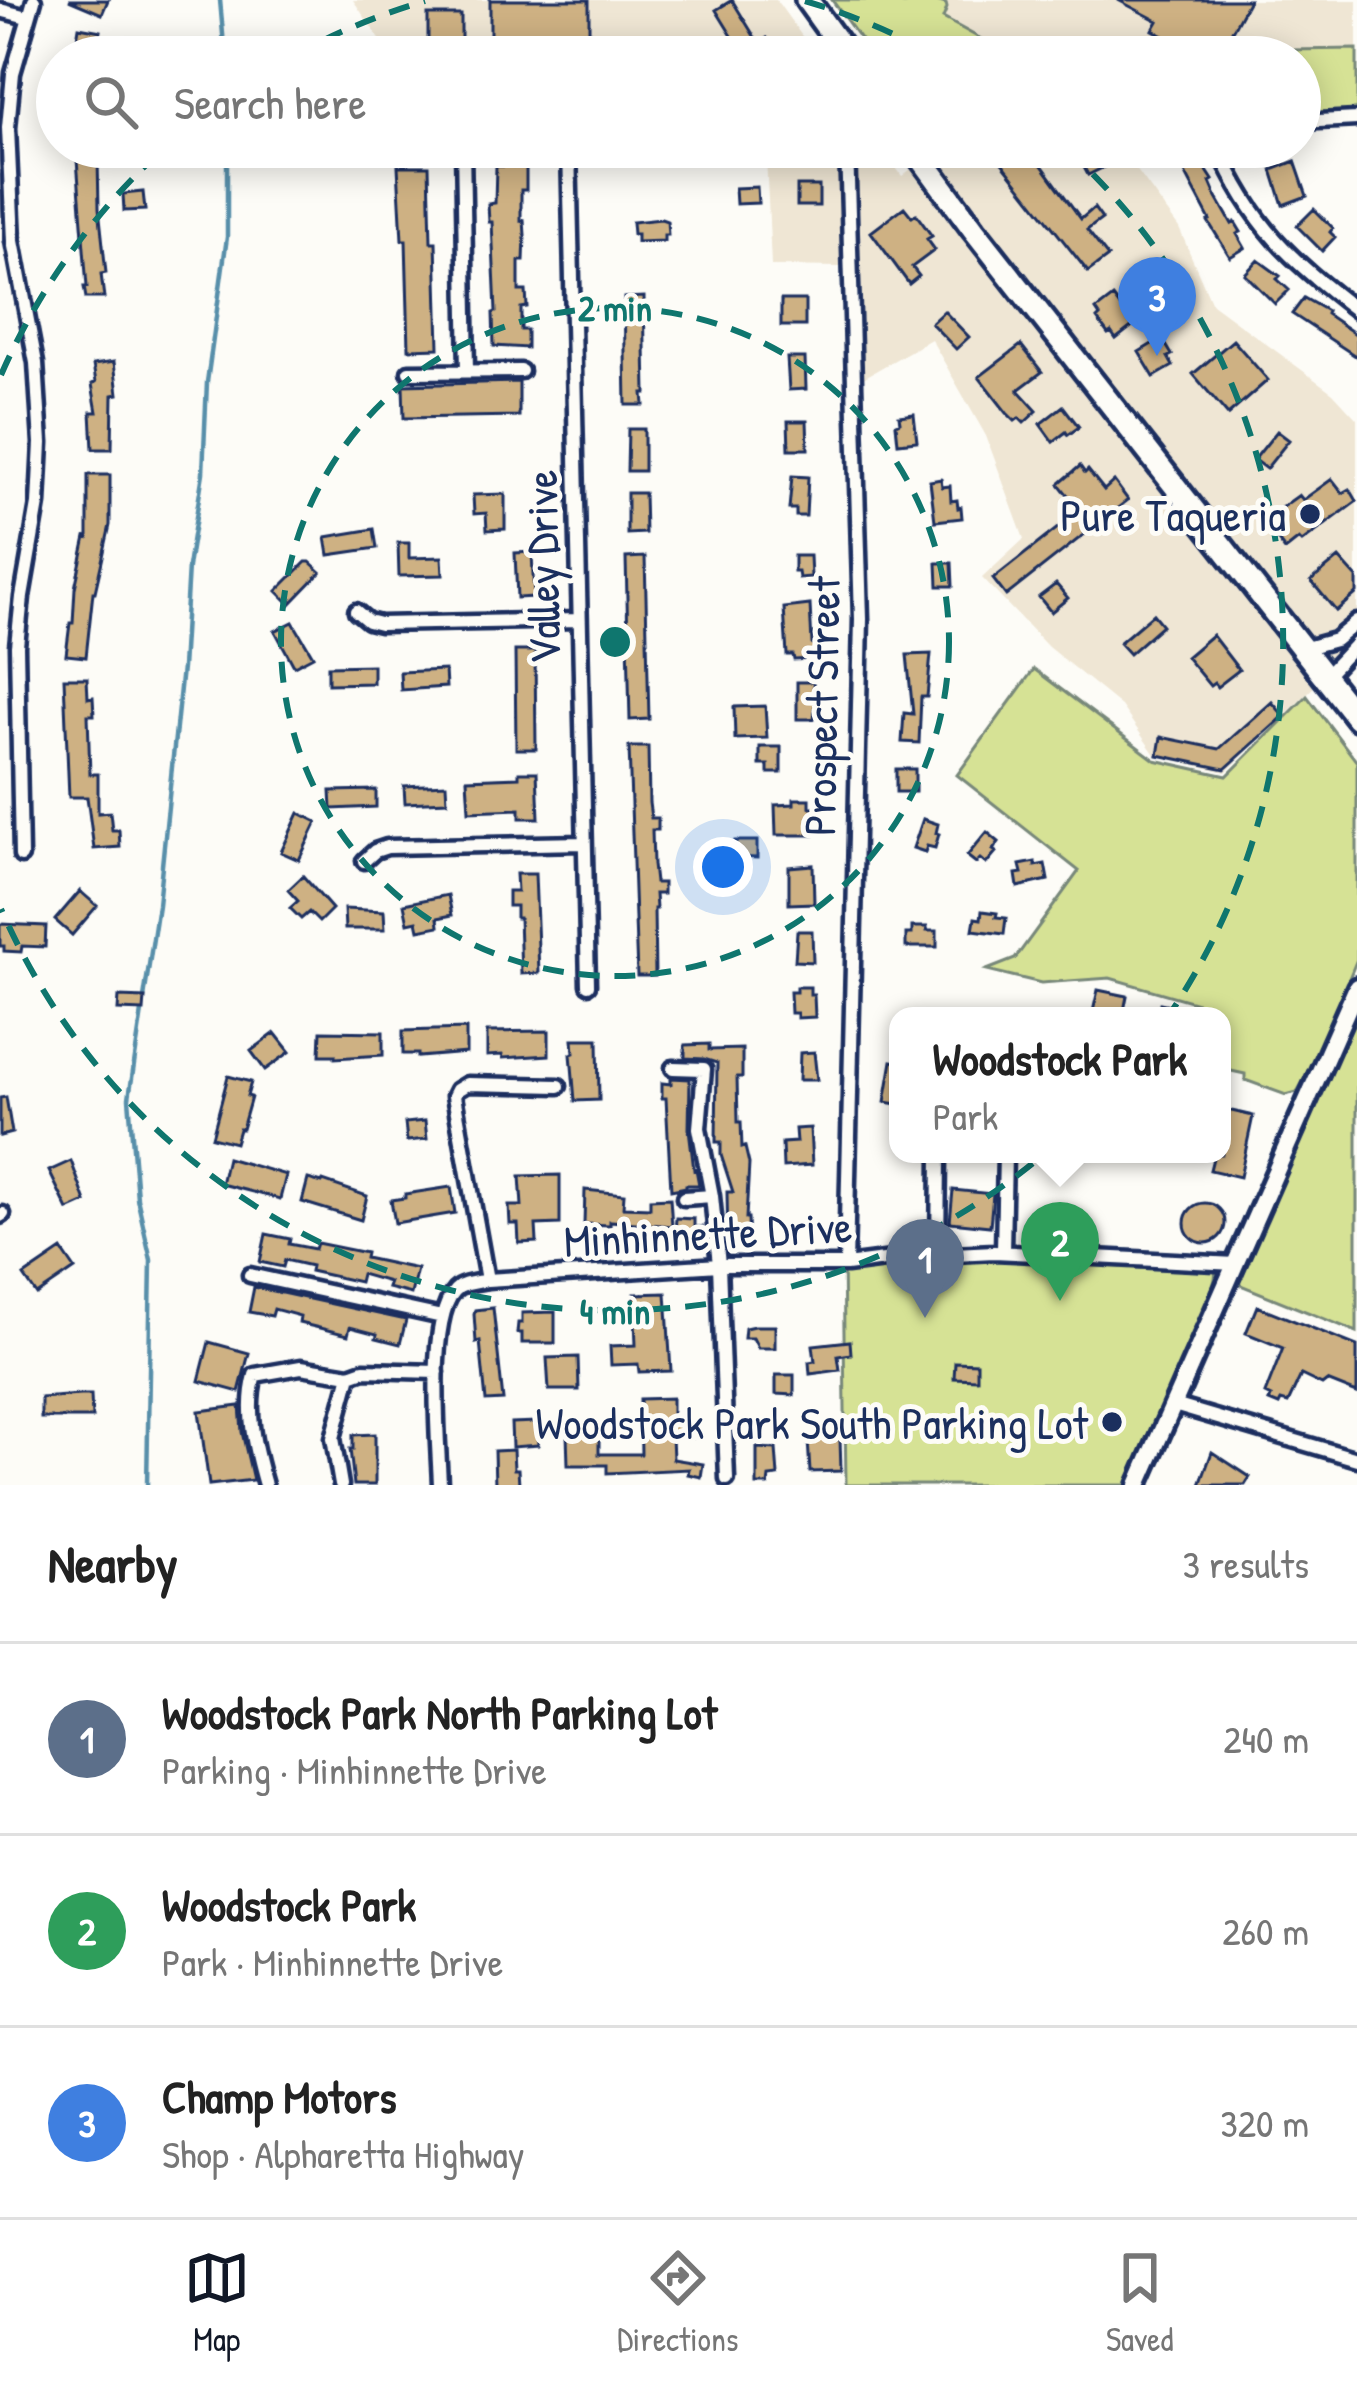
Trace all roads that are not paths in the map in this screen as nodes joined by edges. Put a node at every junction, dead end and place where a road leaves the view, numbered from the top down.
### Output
1 (34, 0) edge
2 (807, 0) edge
3 (0, 10) edge
4 (27, 17) junction
5 (833, 36) edge
6 (1357, 119) edge
7 (1321, 122) edge
8 (463, 168) edge
9 (569, 168) edge
10 (848, 168) edge
11 (928, 168) edge
12 (1229, 168) edge
13 (1357, 311) edge
14 (467, 371) junction
15 (521, 371) dead end
16 (409, 372) dead end
17 (356, 611) dead end
18 (579, 620) junction
19 (1357, 622) edge
20 (1356, 645) edge
21 (1302, 649) junction
22 (1325, 677) junction
23 (1357, 718) edge
24 (584, 844) junction
25 (21, 856) dead end
26 (364, 861) dead end
27 (588, 985) dead end
28 (1357, 987) edge
29 (673, 1068) dead end
30 (559, 1086) dead end
31 (939, 1163) edge
32 (1005, 1163) edge
33 (712, 1196) junction
34 (684, 1198) dead end
35 (1003, 1251) junction
36 (938, 1254) junction
37 (719, 1264) junction
38 (1236, 1264) junction
39 (846, 1265) junction
40 (250, 1275) dead end
41 (487, 1280) junction
42 (442, 1317) junction
43 (437, 1372) junction
44 (350, 1375) junction
45 (1174, 1405) junction
46 (1357, 1459) edge
47 (727, 1479) dead end
48 (266, 1485) edge
49 (341, 1485) edge
50 (440, 1485) edge
51 (1138, 1485) edge

1 - 4 street
2 - 5 highway
3 - 4 street
4 - 25 street
6 - 7 street
8 - 14 street
9 - 18 street, Valley Drive
10 - 39 street, Prospect Street
11 - 21 highway
12 - 13 street
14 - 15 street
14 - 16 street
17 - 18 street
18 - 24 street, Valley Drive
19 - 21 street
20 - 22 street
21 - 22 highway
22 - 23 highway
24 - 26 street
24 - 27 street, Valley Drive
28 - 38 street
29 - 33 street
30 - 41 street
31 - 36 street
32 - 35 street
33 - 34 street
33 - 37 street
35 - 36 street, Minhinnette Drive
35 - 38 street, Minhinnette Drive
36 - 39 street, Minhinnette Drive
37 - 39 street, Minhinnette Drive
37 - 41 street, Minhinnette Drive
37 - 47 street
38 - 45 street
40 - 42 street
41 - 42 street
42 - 43 street
43 - 44 street
43 - 50 street
44 - 48 street
44 - 49 street
45 - 46 street
45 - 51 street

